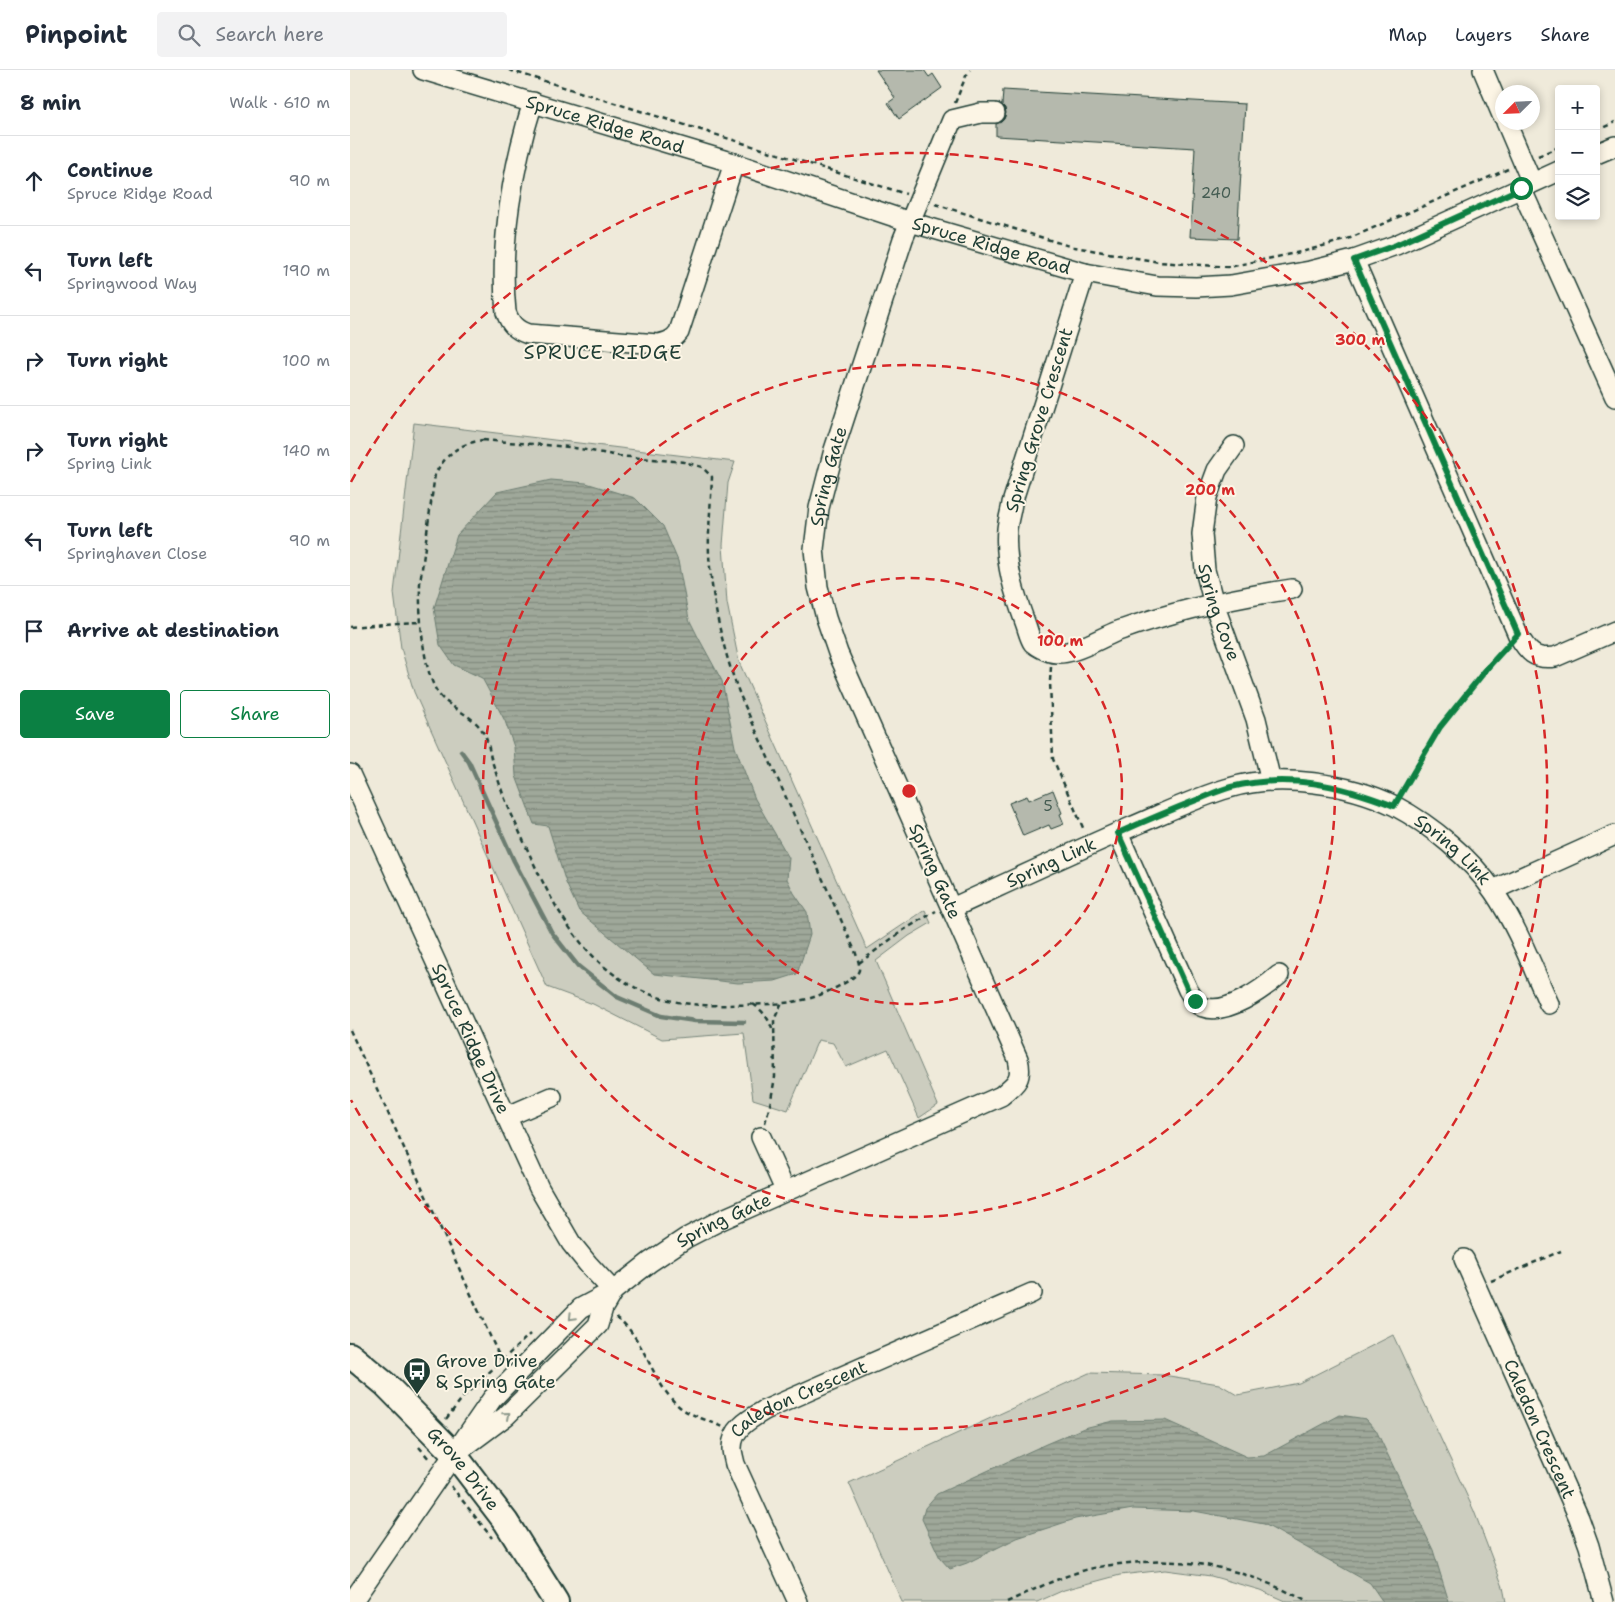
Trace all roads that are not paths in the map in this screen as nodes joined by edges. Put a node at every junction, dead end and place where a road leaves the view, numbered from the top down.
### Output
1 (423, 70) edge
2 (1483, 70) edge
3 (1495, 98) edge
4 (533, 102) junction
5 (994, 113) dead end
6 (1509, 130) edge
7 (1615, 146) edge
8 (1600, 152) edge
9 (734, 163) junction
10 (1555, 173) edge
11 (1526, 186) junction
12 (910, 222) junction
13 (1354, 260) junction
14 (1084, 273) junction
15 (1615, 398) edge
16 (1234, 446) dead end
17 (1292, 589) dead end
18 (1214, 604) junction
19 (1615, 631) edge
20 (350, 774) edge
21 (1271, 781) junction
22 (1118, 833) junction
23 (1615, 835) edge
24 (1493, 890) junction
25 (952, 908) junction
26 (1279, 975) dead end
27 (1549, 1004) dead end
28 (552, 1097) dead end
29 (506, 1117) junction
30 (761, 1137) road end
31 (785, 1190) junction
32 (1464, 1259) dead end
33 (613, 1291) junction
34 (1032, 1293) dead end
35 (350, 1355) edge
36 (454, 1454) junction
37 (352, 1602) edge
38 (556, 1602) edge
39 (798, 1602) edge
40 (1604, 1602) edge

1 - 4 street, Spruce Ridge Road
2 - 3 street
4 - 9 street, Spruce Ridge Road
4 - 9 street
5 - 12 street, Spring Gate
6 - 11 street
7 - 8 street
9 - 12 street, Spruce Ridge Road
10 - 11 street, Spruce Ridge Road
11 - 13 street, Spruce Ridge Road
11 - 15 street
12 - 14 street, Spruce Ridge Road
12 - 25 street, Spring Gate
13 - 14 street, Spruce Ridge Road
13 - 19 street
14 - 18 street, Spring Grove Crescent
16 - 18 street, Spring Cove
17 - 18 street
18 - 21 street, Spring Cove
20 - 29 street, Spruce Ridge Drive
21 - 22 street, Spring Link
21 - 24 street, Spring Link
22 - 25 street, Spring Link
22 - 26 street
23 - 24 street
24 - 27 street, Spring Link
25 - 31 street, Spring Gate
28 - 29 street
29 - 33 street, Spruce Ridge Drive
30 - 31 street
31 - 33 street, Spring Gate
32 - 40 street, Caledon Crescent
33 -> 36 street, Spring Gate
36 -> 33 street, Spring Gate
34 - 39 street, Caledon Crescent
35 - 36 main road, Grove Drive
36 - 37 street
36 - 38 main road, Grove Drive

